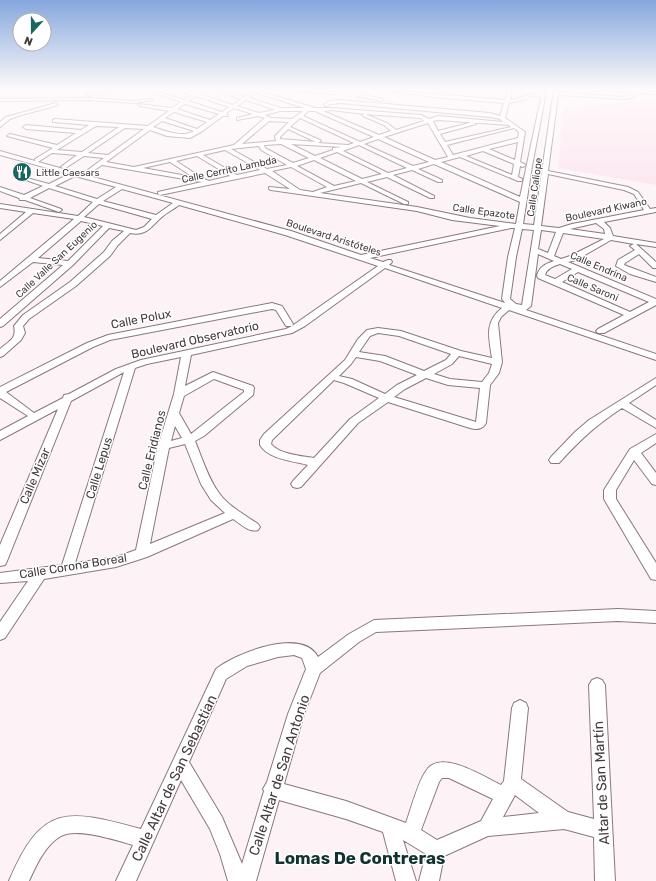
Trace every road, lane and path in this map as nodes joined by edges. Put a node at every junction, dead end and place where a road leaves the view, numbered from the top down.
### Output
1 (55, 130) edge
2 (84, 130) edge
3 (118, 130) edge
4 (147, 130) edge
5 (155, 130) edge
6 (255, 130) edge
7 (283, 130) edge
8 (296, 130) edge
9 (330, 130) edge
10 (362, 130) edge
11 (401, 130) edge
12 (444, 130) edge
13 (504, 130) edge
14 (519, 130) edge
15 (536, 130) edge
16 (551, 130) edge
17 (199, 131) edge
18 (81, 132) junction
19 (394, 132) joint
20 (436, 132) joint
21 (535, 135) junction
22 (10, 136) dead end
23 (378, 137) junction
24 (522, 137) junction
25 (24, 140) junction
26 (68, 141) junction
27 (283, 142) junction
28 (358, 143) junction
29 (260, 144) junction
30 (325, 144) junction
31 (444, 144) junction
32 (236, 146) junction
33 (458, 146) dead end
34 (349, 147) junction
35 (226, 148) junction
36 (465, 148) dead end
37 (54, 149) junction
38 (338, 150) junction
39 (481, 150) junction
40 (1, 153) edge
41 (83, 154) junction
42 (197, 154) junction
43 (459, 155) junction
44 (110, 157) junction
45 (451, 157) junction
46 (317, 158) junction
47 (35, 159) junction
48 (171, 160) junction
49 (434, 162) junction
50 (101, 163) junction
51 (516, 163) junction
52 (293, 165) junction
53 (529, 166) junction
54 (64, 167) junction
55 (136, 168) junction
56 (412, 168) junction
57 (265, 171) junction
58 (545, 172) junction
59 (74, 174) junction
60 (387, 175) junction
61 (88, 176) junction
62 (236, 177) junction
63 (25, 178) dead end
64 (515, 178) junction
65 (201, 179) junction
66 (440, 181) dead end
67 (210, 182) junction
68 (361, 182) junction
69 (526, 183) junction
70 (123, 185) junction
71 (48, 186) junction
72 (271, 188) dead end
73 (333, 188) junction
74 (0, 189) edge
75 (419, 191) junction
76 (298, 192) junction
77 (160, 193) junction
78 (309, 194) junction
79 (25, 197) junction
80 (432, 197) dead end
81 (394, 198) junction
82 (523, 201) junction
83 (98, 202) junction
84 (178, 202) junction
85 (1, 208) edge
86 (417, 209) junction
87 (656, 210) edge
88 (31, 211) junction
89 (648, 212) junction
90 (78, 218) junction
91 (157, 218) junction
92 (599, 222) junction
93 (108, 225) junction
94 (510, 226) junction
95 (519, 226) junction
96 (538, 228) junction
97 (560, 230) junction
98 (574, 230) junction
99 (128, 231) junction
100 (0, 238) edge
101 (608, 238) junction
102 (631, 241) junction
103 (656, 245) edge
104 (534, 250) junction
105 (639, 251) junction
106 (550, 257) junction
107 (32, 260) junction
108 (381, 260) junction
109 (561, 262) junction
110 (70, 263) junction
111 (656, 266) edge
112 (577, 269) junction
113 (532, 274) junction
114 (544, 278) junction
115 (656, 280) edge
116 (555, 283) junction
117 (0, 285) edge
118 (656, 302) edge
119 (508, 304) junction
120 (527, 306) junction
121 (630, 315) junction
122 (0, 324) edge
123 (289, 324) junction
124 (18, 326) junction
125 (601, 331) junction
126 (271, 333) junction
127 (656, 349) edge
128 (457, 352) junction
129 (0, 354) edge
130 (186, 354) junction
131 (354, 354) junction
132 (656, 357) edge
133 (497, 362) junction
134 (131, 366) junction
135 (425, 374) junction
136 (332, 377) junction
137 (656, 382) edge
138 (485, 385) junction
139 (0, 392) edge
140 (179, 394) junction
141 (69, 395) junction
142 (387, 398) junction
143 (621, 403) junction
144 (29, 414) junction
145 (174, 414) junction
146 (656, 425) edge
147 (0, 430) edge
148 (0, 436) edge
149 (656, 438) edge
150 (189, 440) junction
151 (164, 446) junction
152 (634, 452) junction
153 (555, 460) dead end
154 (317, 463) junction
155 (656, 481) edge
156 (297, 484) dead end
157 (234, 514) junction
158 (254, 527) dead end
159 (142, 553) junction
160 (0, 561) edge
161 (67, 569) junction
162 (40, 574) junction
163 (656, 575) edge
164 (0, 578) edge
165 (656, 617) edge
166 (0, 634) edge
167 (314, 669) junction
168 (597, 685) dead end
169 (520, 708) dead end
170 (180, 763) junction
171 (272, 789) junction
172 (508, 789) junction
173 (564, 820) junction
174 (390, 827) junction
175 (487, 827) junction
176 (603, 830) junction
177 (411, 834) junction
178 (145, 839) junction
179 (436, 850) junction
180 (19, 881) edge
181 (126, 881) edge
182 (238, 881) edge
183 (246, 881) edge
184 (406, 881) edge
185 (428, 881) edge
186 (605, 881) edge

1 - 18 street
2 - 18 street
3 - 41 street
4 - 44 street
5 - 17 street
6 - 32 street
7 - 27 street
8 - 30 street
9 - 28 street
10 - 23 street
11 - 19 street, Calle Cerrito Lambda
12 - 20 street
13 - 31 street
14 - 24 street
15 - 21 street, Calle Caliope
16 - 58 street, Calle Caliope
18 - 26 street
19 - 23 street, Calle Cerrito Lambda
20 - 31 street
21 - 24 street
21 - 53 street, Calle Caliope
22 - 25 street
23 - 28 street, Calle Cerrito Lambda
23 - 49 street
24 - 39 street
24 - 51 street
25 - 26 street
25 - 37 street
26 - 37 street
27 - 29 street
27 - 30 street
27 - 46 street
28 - 34 street, Calle Cerrito Lambda
28 - 56 street
29 - 32 street
29 - 52 street
30 - 34 street
30 - 38 street
31 - 33 street
31 - 45 street
32 - 35 street
34 - 38 street, Calle Cerrito Lambda
35 - 42 street
35 - 57 street
36 - 39 street
37 - 41 street
37 - 47 street
38 - 46 street, Calle Cerrito Lambda
38 - 60 street
39 - 43 street
39 - 51 street
40 - 47 street, Boulevard Aristóteles
40 - 59 street, Boulevard Aristóteles
41 - 44 street
41 - 54 street
42 - 48 street
42 - 62 street
43 - 45 street
43 - 64 street
44 - 50 street
45 - 49 street
46 - 52 street, Calle Cerrito Lambda
46 - 68 street
47 - 54 street, Boulevard Aristóteles
48 - 55 street
48 - 65 street
49 - 56 street
49 - 82 street
50 - 55 street
50 - 61 street
51 - 53 street
51 - 64 street
52 - 57 street, Calle Cerrito Lambda
52 - 73 street
53 - 69 street, Calle Caliope
54 - 61 street, Boulevard Aristóteles
55 - 65 street
56 - 60 street
56 - 66 street
57 - 62 street, Calle Cerrito Lambda
57 - 76 street
58 - 89 street
58 - 96 street, Calle Caliope
59 - 61 street, Boulevard Aristóteles
59 - 71 street
60 - 68 street
60 - 75 street
61 - 70 street, Boulevard Aristóteles
62 - 67 street, Calle Cerrito Lambda
63 - 71 street
64 - 69 street
65 - 67 street
67 - 77 street, Calle Cerrito Lambda
68 - 73 street
68 - 81 street
69 - 82 street, Calle Caliope
70 - 77 street, Boulevard Aristóteles
70 - 83 street
70 - 84 street, Boulevard Aristóteles
71 - 79 street
71 - 83 street
72 - 76 street, Calle Epazote
73 - 78 street
74 - 79 street
75 - 80 street
75 - 81 street
76 - 78 street, Calle Epazote
77 - 108 street, Boulevard Aristóteles
78 - 86 street, Calle Epazote
79 - 85 street
79 - 90 street
81 - 86 street
82 - 95 street, Calle Caliope
83 - 90 street
83 - 91 street
84 - 91 street
84 - 108 street, Boulevard Aristóteles
85 - 88 street
86 - 94 street, Calle Epazote
87 - 89 street, Boulevard Kiwano
88 - 90 street
88 - 100 street
89 - 92 street, Boulevard Kiwano
90 - 93 street
90 - 107 street
91 - 99 street
92 - 98 street, Boulevard Kiwano
92 - 101 street
93 - 99 street
93 - 110 street, Calle Valle San Eugenio
94 - 95 street, Calle Epazote
94 - 108 street
95 - 96 street, Calle Epazote
95 - 119 street, Calle Caliope
96 - 97 street, Calle Epazote
96 - 104 street, Calle Caliope
97 - 98 street, Boulevard Kiwano
97 - 106 street
98 - 101 street
99 - 124 street
101 - 102 street
101 - 109 street
102 - 103 street
102 - 105 street
104 - 106 street, Calle Endrina
104 - 113 street, Calle Caliope
105 - 111 street
105 - 115 street
106 - 109 street, Calle Endrina
107 - 110 street
107 - 117 street
108 - 119 street, Boulevard Aristóteles
108 - 123 street, Boulevard Observatorio
108 - 126 street, Boulevard Observatorio
109 - 112 street, Calle Endrina
109 - 114 street
110 - 122 street, Calle Valle San Eugenio
112 - 116 street
112 - 118 street, Calle Endrina
113 - 114 street, Calle Saroni
113 - 120 street, Calle Caliope
114 - 116 street, Calle Saroni
116 - 121 street, Calle Saroni
118 - 121 street
119 - 120 street, Boulevard Aristóteles
119 - 133 street
120 - 125 street
120 - 132 street, Boulevard Aristóteles
121 - 125 street
122 - 124 street
123 - 126 street, Boulevard Observatorio
123 - 139 street, Calle Polux
124 - 129 street
125 - 127 street
126 - 130 street, Boulevard Observatorio
126 - 141 street, Boulevard Observatorio
128 - 131 street
128 - 133 street
128 - 135 street
130 - 134 street, Boulevard Observatorio
130 - 140 street, Calle Eridianos
131 - 135 street
131 - 136 street
133 - 138 street
134 - 141 street, Boulevard Observatorio
134 - 161 street, Calle Lepus
135 - 138 street
135 - 142 street
136 - 142 street
136 - 154 street
137 - 143 street
138 - 142 street
139 - 144 street
140 - 145 street, Calle Eridianos
140 - 150 street
141 - 144 street, Boulevard Observatorio
141 - 148 street, Boulevard Observatorio
141 - 160 street, Calle Mizar
142 - 154 street
143 - 146 street
143 - 153 street
144 - 147 street, Boulevard Observatorio
145 - 150 street
145 - 151 street, Calle Eridianos
149 - 152 street
150 - 151 street
150 - 157 street
151 - 159 street, Calle Eridianos
152 - 155 street
152 - 163 street
154 - 156 street
157 - 158 street
157 - 159 street, Calle Corona Boreal
159 - 161 street, Calle Corona Boreal
161 - 162 street, Calle Corona Boreal
162 - 164 street, Calle Corona Boreal
162 - 166 street
165 - 167 street
167 - 170 street, Calle Altar de San Sebastian
167 - 171 street, Calle Altar de San Antonio
168 - 176 street, Altar de San Martín
169 - 172 street
170 - 178 street, Calle Altar de San Sebastian
170 - 182 street
171 - 174 street
171 - 183 street, Calle Altar de San Antonio
172 - 173 street
172 - 175 street
172 - 177 street
173 - 175 street
173 - 176 street
174 - 177 street
174 - 184 street
175 - 179 street
176 - 186 street, Altar de San Martín
177 - 179 street
178 - 180 street
178 - 181 street, Calle Altar de San Sebastian
179 - 185 street

